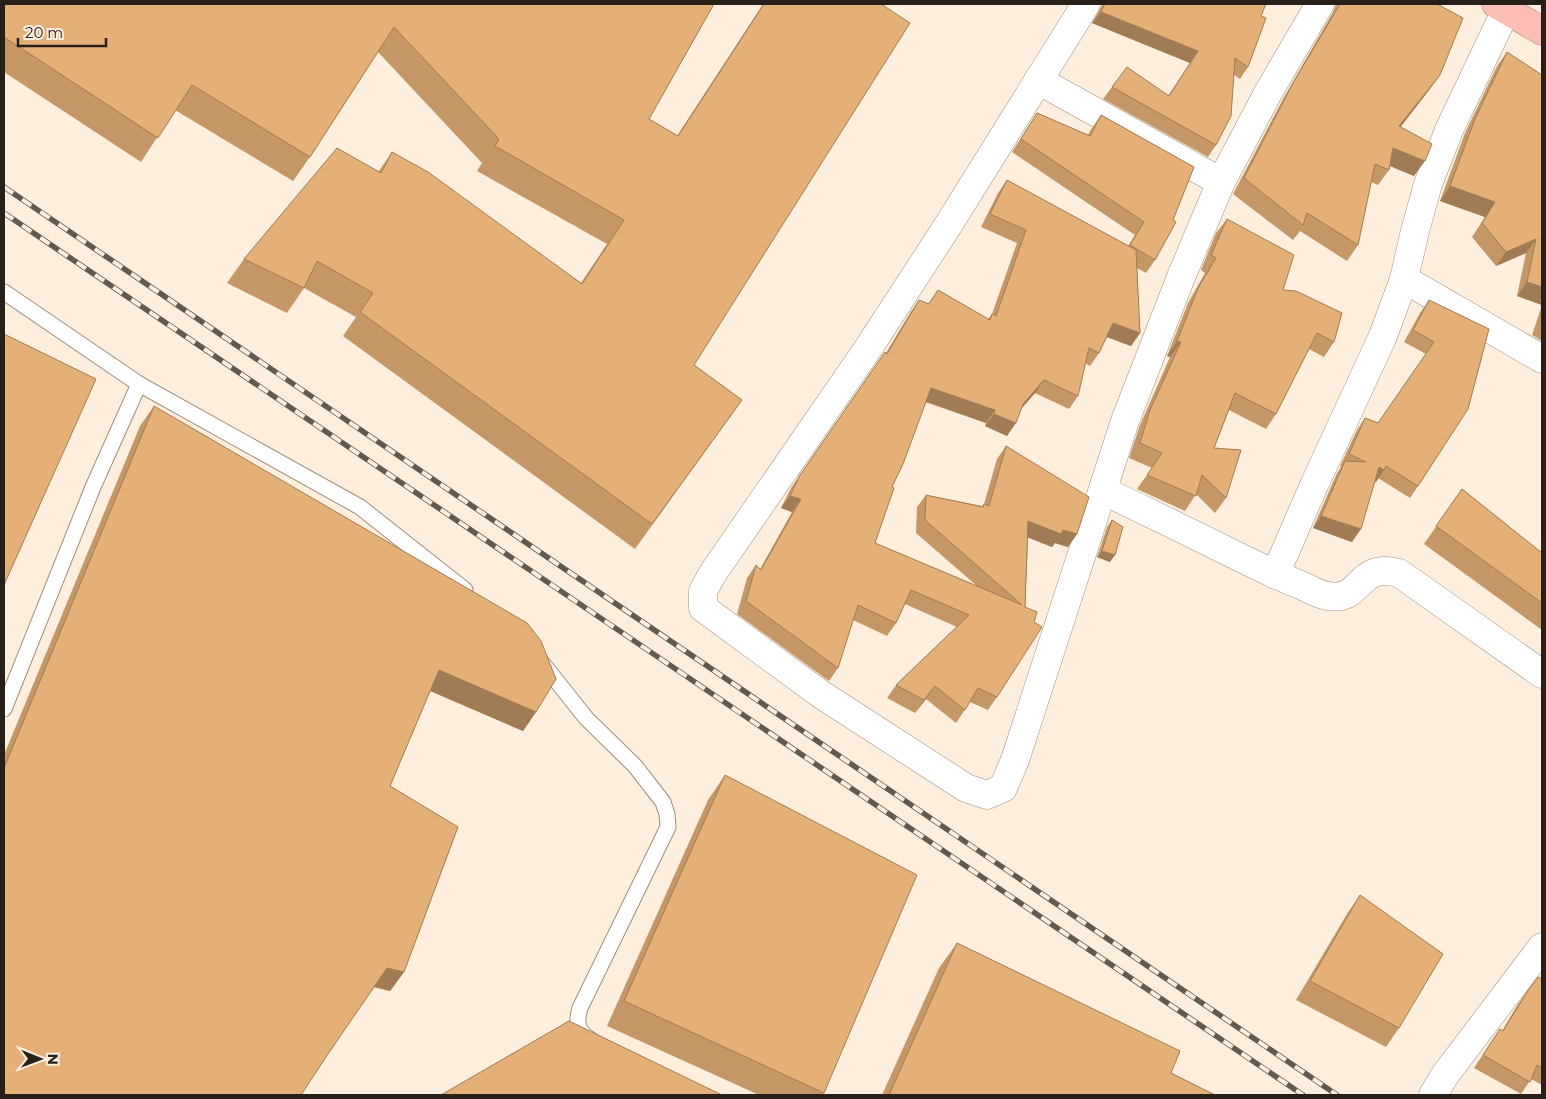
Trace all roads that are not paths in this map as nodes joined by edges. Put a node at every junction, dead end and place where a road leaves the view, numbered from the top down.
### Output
1 (1086, 4) edge
2 (1320, 4) edge
3 (1501, 7) edge
4 (1542, 31) edge
5 (1038, 80) junction
6 (1221, 182) junction
7 (1404, 279) junction
8 (4, 292) edge
9 (1542, 359) edge
10 (139, 384) junction
11 (1104, 491) junction
12 (1275, 575) junction
13 (474, 598) edge
14 (532, 649) edge
15 (1542, 674) edge
16 (4, 709) edge
17 (1542, 947) edge
18 (601, 1044) edge
19 (1446, 1089) edge

1 - 5 street
2 - 6 street
3 - 4 highway
3 - 7 street
5 - 6 street
5 - 11 street
6 - 11 street
7 - 9 street
7 - 12 street
8 - 10 lane
10 - 13 lane
10 - 16 lane
11 - 12 street
12 - 15 street
14 - 18 lane
17 - 19 street

